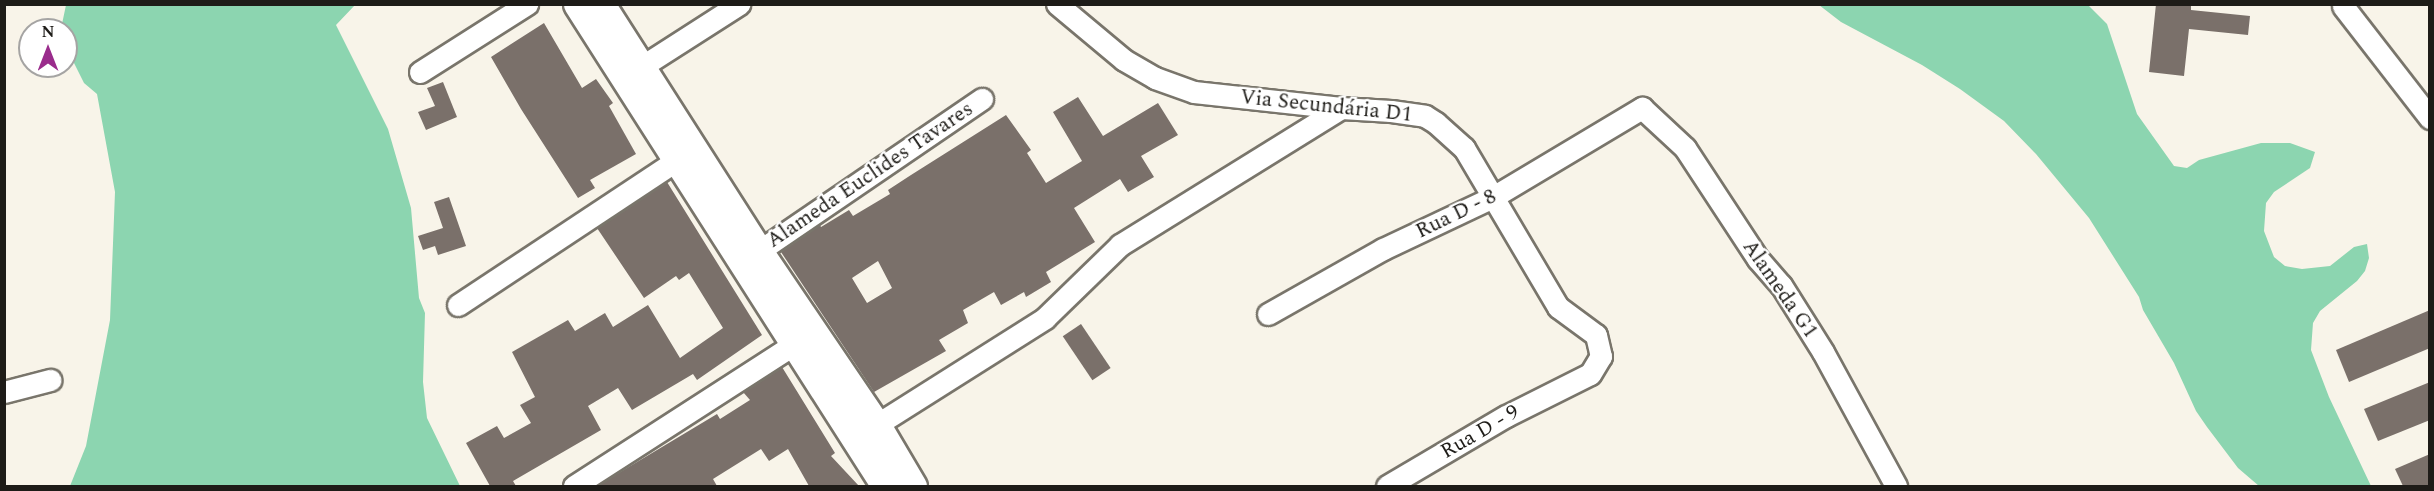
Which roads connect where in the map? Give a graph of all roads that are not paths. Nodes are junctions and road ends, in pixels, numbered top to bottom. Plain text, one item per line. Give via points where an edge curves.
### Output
1 (527, 4) edge
2 (577, 4) edge
3 (601, 4) edge
4 (740, 4) edge
5 (1058, 4) edge
6 (2343, 5) edge
7 (641, 67) junction
8 (420, 72) dead end
9 (982, 99) dead end
10 (1341, 108) junction
11 (1642, 108) joint
12 (2430, 118) edge
13 (677, 160) junction
14 (1493, 197) junction
15 (759, 251) junction
16 (458, 305) dead end
17 (1268, 314) dead end
18 (787, 348) junction
19 (50, 380) dead end
20 (1575, 382) joint
21 (4, 392) edge
22 (866, 432) junction
23 (899, 483) edge
24 (574, 486) edge
25 (1386, 486) edge
26 (1896, 486) edge

1 - 8 street
2 - 13 street
3 - 7 street
4 - 7 street
5 - 10 street, Via Secundária D1 via 1124,60 1194,92
6 - 12 street
7 - 15 street
9 - 15 street, Alameda Euclides Tavares
10 - 14 street, Via Secundária D1 via 1425,116 1464,147
10 - 22 street via 1120,245 1045,318
11 - 14 street, Rua D - 8
11 - 26 street, Alameda G1 via 1685,148 1758,259 1782,285
13 - 16 street
13 - 18 street
14 - 17 street, Rua D - 8 via 1383,249
14 - 20 street, Via Secundária D1 via 1558,307 1596,335 1601,356 1590,374
15 - 22 street
18 - 22 street
18 - 24 street
19 - 21 street
20 - 25 street, Rua D - 9 via 1506,416
22 - 23 street

